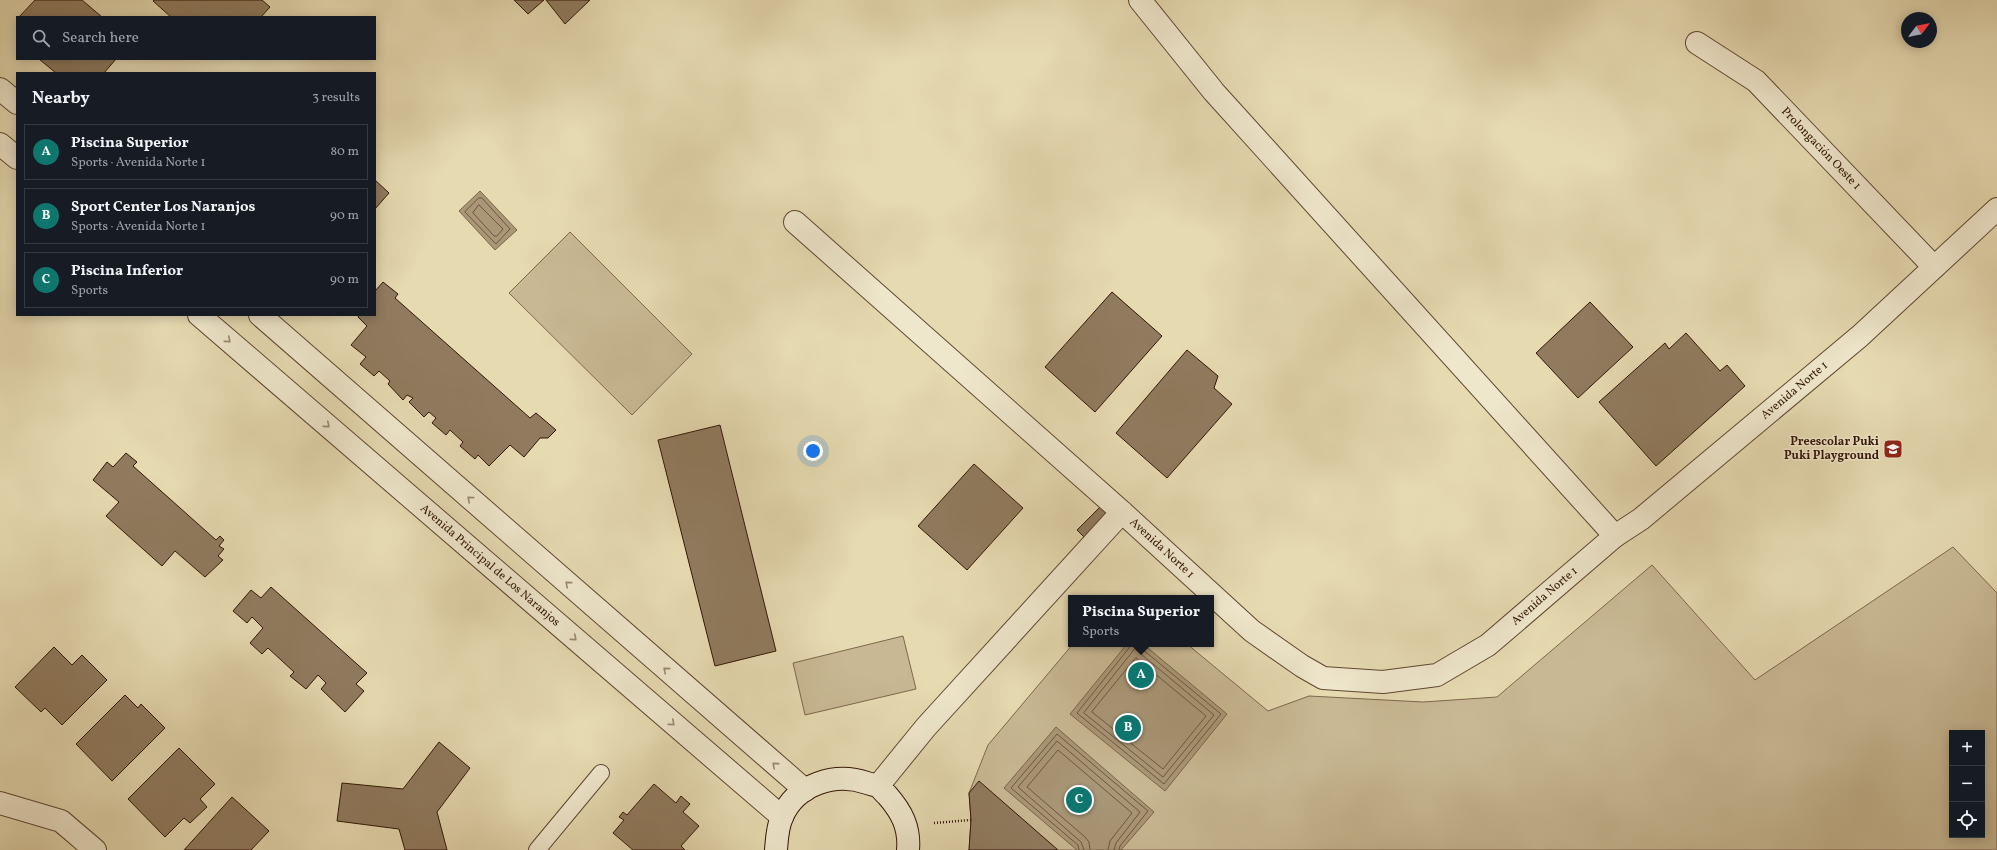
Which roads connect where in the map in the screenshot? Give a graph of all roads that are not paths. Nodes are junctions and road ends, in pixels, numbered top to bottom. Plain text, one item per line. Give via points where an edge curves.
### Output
1 (1140, 0) edge
2 (1697, 43) dead end
3 (0, 89) edge
4 (16, 102) edge
5 (0, 144) edge
6 (16, 157) edge
7 (1997, 209) edge
8 (795, 222) dead end
9 (1934, 267) junction
10 (200, 316) edge
11 (261, 316) edge
12 (1122, 512) junction
13 (1615, 536) junction
14 (1213, 595) edge
15 (1214, 596) edge
16 (601, 773) dead end
17 (878, 786) junction
18 (805, 790) junction
19 (0, 803) edge
20 (782, 817) junction
21 (95, 850) edge
22 (537, 850) edge
23 (776, 850) edge
24 (908, 850) edge

1 - 13 street via 1214,92
2 - 9 street, Prolongación Oeste 1 via 1756,81
3 - 4 street
5 - 6 street
7 - 9 street, Avenida Norte 1
8 - 12 street, Avenida Norte 1
9 - 13 street, Avenida Norte 1 via 1860,336 1641,519
10 -> 20 street, Avenida Principal de Los Naranjos
18 -> 11 street
12 - 14 street, Avenida Norte 1
12 - 17 street via 926,727
13 - 15 street, Avenida Norte 1 via 1488,645 1437,675 1383,682 1323,678 1252,631
16 - 22 lane
17 - 18 street via 857,779 843,778 817,783
17 - 24 street via 904,817 909,838
18 - 20 street via 792,801
19 - 21 street via 61,821
20 - 23 street

